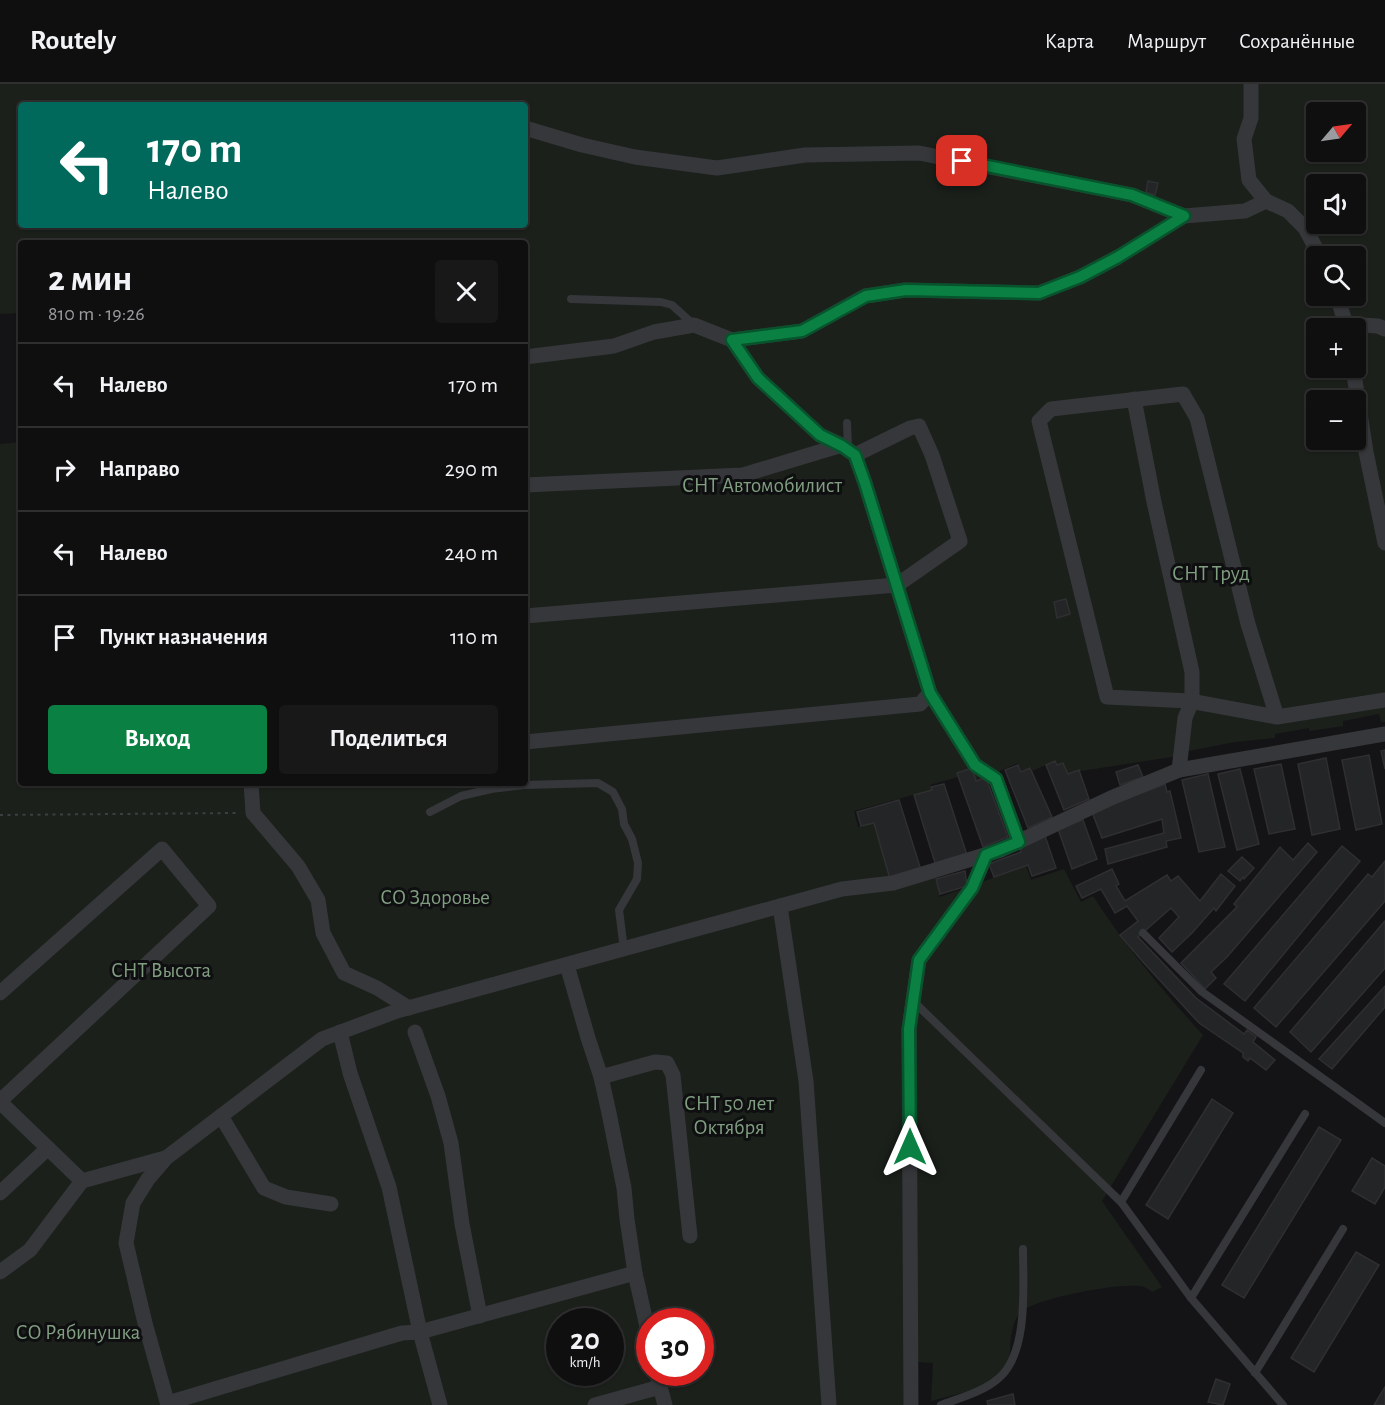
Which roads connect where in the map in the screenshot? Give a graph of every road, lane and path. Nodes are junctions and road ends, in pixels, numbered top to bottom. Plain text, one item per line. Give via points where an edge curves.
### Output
1 (1251, 84) edge
2 (528, 129) edge
3 (1266, 201) junction
4 (1184, 216) junction
5 (1315, 246) edge
6 (571, 299) dead end
7 (694, 325) junction
8 (1366, 326) edge
9 (1385, 329) edge
10 (732, 340) junction
11 (528, 357) edge
12 (1355, 378) edge
13 (1134, 399) junction
14 (847, 423) dead end
15 (848, 450) junction
16 (528, 485) edge
17 (1385, 543) edge
18 (897, 585) junction
19 (528, 616) edge
20 (930, 693) junction
21 (1385, 700) edge
22 (1192, 701) junction
23 (1277, 717) junction
24 (1385, 734) edge
25 (528, 742) edge
26 (1179, 770) junction
27 (528, 785) edge
28 (251, 786) edge
29 (516, 786) edge
30 (429, 812) dead end
31 (253, 813) junction
32 (0, 815) edge
33 (1019, 842) junction
34 (986, 855) junction
35 (780, 906) junction
36 (1143, 933) dead end
37 (624, 949) junction
38 (567, 964) junction
39 (0, 993) edge
40 (913, 1001) junction
41 (409, 1008) junction
42 (340, 1032) junction
43 (415, 1032) dead end
44 (1201, 1070) dead end
45 (601, 1077) junction
46 (0, 1101) edge
47 (1305, 1114) dead end
48 (221, 1116) junction
49 (1385, 1123) edge
50 (48, 1148) junction
51 (166, 1158) junction
52 (82, 1181) junction
53 (0, 1193) edge
54 (1121, 1202) junction
55 (331, 1204) dead end
56 (1343, 1228) dead end
57 (690, 1236) dead end
58 (1023, 1249) dead end
59 (0, 1272) edge
60 (635, 1273) junction
61 (1191, 1298) junction
62 (643, 1308) edge
63 (480, 1317) junction
64 (420, 1332) junction
65 (1255, 1372) junction
66 (643, 1386) edge
67 (660, 1386) edge
68 (168, 1404) edge
69 (440, 1405) edge
70 (595, 1405) edge
71 (665, 1405) edge
72 (829, 1405) edge
73 (911, 1405) edge
74 (941, 1405) edge
75 (1282, 1405) edge

1 - 3 street via 1251,118 1244,139 1249,180
2 - 4 street via 635,157 717,168 805,155 919,153 1132,195
3 - 4 street via 1245,211
3 - 5 street via 1288,211 1305,228
4 - 10 street via 1118,257 1039,293 906,290 866,296 802,331
6 - 7 lane via 661,302 672,305
7 - 10 street
7 - 11 street via 654,332 614,346
8 - 9 street
10 - 15 street via 758,378 820,435
12 - 17 street
13 - 22 street via 1192,672
13 - 22 street via 1052,409 1039,421 1107,697
13 - 23 street via 1183,394 1197,418 1248,624
14 - 15 lane
15 - 16 street via 743,475
15 - 18 street via 865,483
15 - 18 street via 919,426 932,455 960,541
18 - 19 street
18 - 20 street
20 - 25 street via 920,704
20 - 33 street via 975,765 996,779
21 - 23 street
22 - 23 street
22 - 26 street via 1185,718
24 - 26 street
26 - 33 street
27 - 37 lane via 598,783 613,792 638,863 637,879 619,910
28 - 31 street
29 - 30 lane via 461,796
31 - 32 path
31 - 41 street via 298,866 318,900 323,933 344,974
33 - 34 street
34 - 35 street via 893,883 842,889
34 - 40 street via 972,888 919,960
35 - 37 street
35 - 72 street via 806,1081
36 - 49 lane via 1201,991
37 - 38 street
38 - 41 street
38 - 45 street
39 - 46 street via 162,849 209,906
40 - 54 lane
40 - 73 street via 909,1029
41 - 42 street
42 - 48 street via 322,1039
42 - 64 street via 389,1187
43 - 63 street via 451,1143
44 - 54 lane
45 - 57 street via 655,1062 667,1063 674,1075
45 - 60 street via 624,1188
46 - 50 street
47 - 61 lane
48 - 51 street
48 - 55 street via 264,1188 286,1197
50 - 52 street
50 - 53 street
51 - 52 street
51 - 68 street via 134,1203 126,1243
52 - 59 street via 30,1250
54 - 61 lane
56 - 65 lane
58 - 74 lane via 1021,1328 1011,1362 990,1383
60 - 62 street
60 - 63 street
61 - 65 lane
63 - 64 street
64 - 68 street via 402,1333
64 - 69 street
65 - 75 lane
66 - 70 street
67 - 71 street

